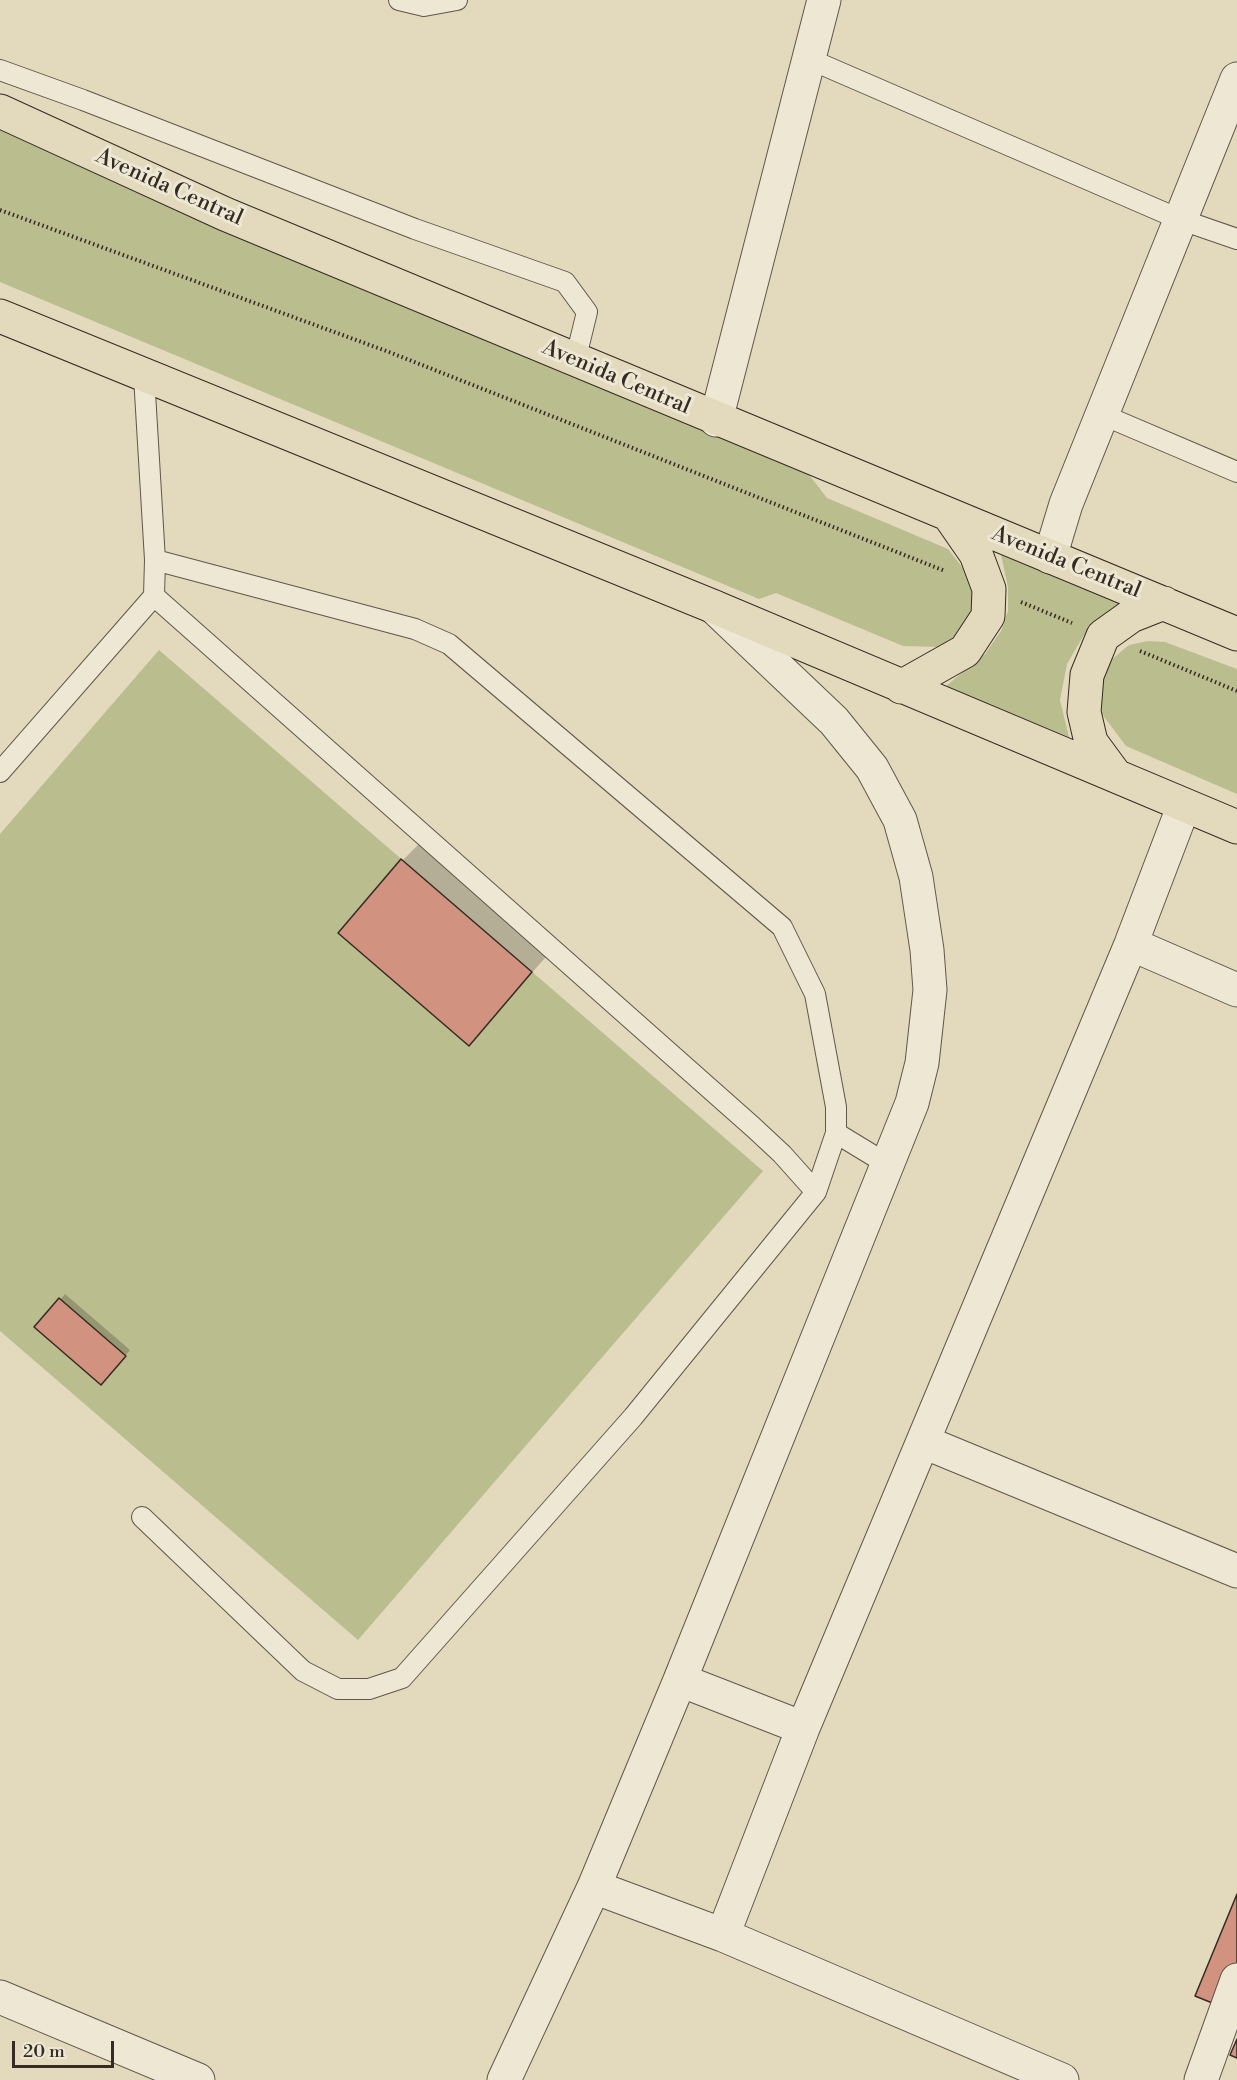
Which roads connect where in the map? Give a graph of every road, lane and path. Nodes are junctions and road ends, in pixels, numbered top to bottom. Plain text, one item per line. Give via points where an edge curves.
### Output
1 (399, 0) edge
2 (457, 0) edge
3 (824, 0) edge
4 (809, 59) junction
5 (0, 70) edge
6 (1237, 79) edge
7 (0, 111) edge
8 (0, 210) edge
9 (1179, 219) junction
10 (1237, 239) edge
11 (0, 316) edge
12 (575, 361) junction
13 (144, 376) junction
14 (1103, 415) junction
15 (716, 420) junction
16 (1237, 472) edge
17 (949, 515) junction
18 (1050, 557) junction
19 (155, 560) junction
20 (989, 589) junction
21 (154, 596) junction
22 (1164, 603) junction
23 (712, 606) junction
24 (1237, 634) edge
25 (1103, 636) junction
26 (901, 687) junction
27 (1237, 691) edge
28 (0, 772) edge
29 (1116, 776) junction
30 (1184, 805) junction
31 (1237, 827) edge
32 (1131, 944) junction
33 (1237, 990) edge
34 (836, 1132) junction
35 (886, 1164) junction
36 (816, 1192) junction
37 (924, 1442) junction
38 (142, 1517) dead end
39 (1237, 1571) edge
40 (680, 1680) junction
41 (803, 1728) junction
42 (594, 1887) junction
43 (723, 1935) junction
44 (1237, 1980) edge
45 (0, 1997) edge
46 (198, 2080) edge
47 (504, 2080) edge
48 (1062, 2080) edge
49 (1201, 2080) edge

1 - 2 lane via 424,6
3 - 4 street
4 - 9 lane
4 - 15 street
5 - 12 lane via 565,282 587,312
6 - 9 street
7 - 12 main road, Avenida Central via 225,214
8 - 20 path via 389,352
9 - 10 lane
9 - 14 street
11 - 13 main road
12 - 15 main road, Avenida Central
13 - 19 lane
13 - 23 main road
14 - 16 lane
14 - 18 street via 1066,504
15 - 17 main road, Avenida Central
17 - 18 main road, Avenida Central
17 - 20 main road via 976,555
18 - 22 main road, Avenida Central
19 - 21 lane
19 - 34 lane via 415,629 449,644 782,927 815,994 834,1097
20 - 25 path
20 - 26 main road via 988,616 964,651
21 - 28 lane
21 - 36 lane via 760,1134
22 - 24 main road, Avenida Central
22 - 25 main road via 1131,616
23 - 26 main road
23 - 35 street via 834,721 872,768 900,820 916,877 930,990 922,1063 912,1103
25 - 27 path
25 - 29 main road via 1087,675 1084,712 1091,742
26 - 29 main road
29 - 30 main road
30 - 31 main road
30 - 32 street
32 - 33 street
32 - 37 street
34 - 35 lane
34 - 36 lane
35 - 40 street
36 - 38 lane via 633,1417 402,1678 369,1689 338,1689 303,1671
37 - 39 street
37 - 41 street
40 - 41 street
40 - 42 street
41 - 43 street
42 - 43 street
42 - 47 street
43 - 48 street
44 - 49 street
45 - 46 street

